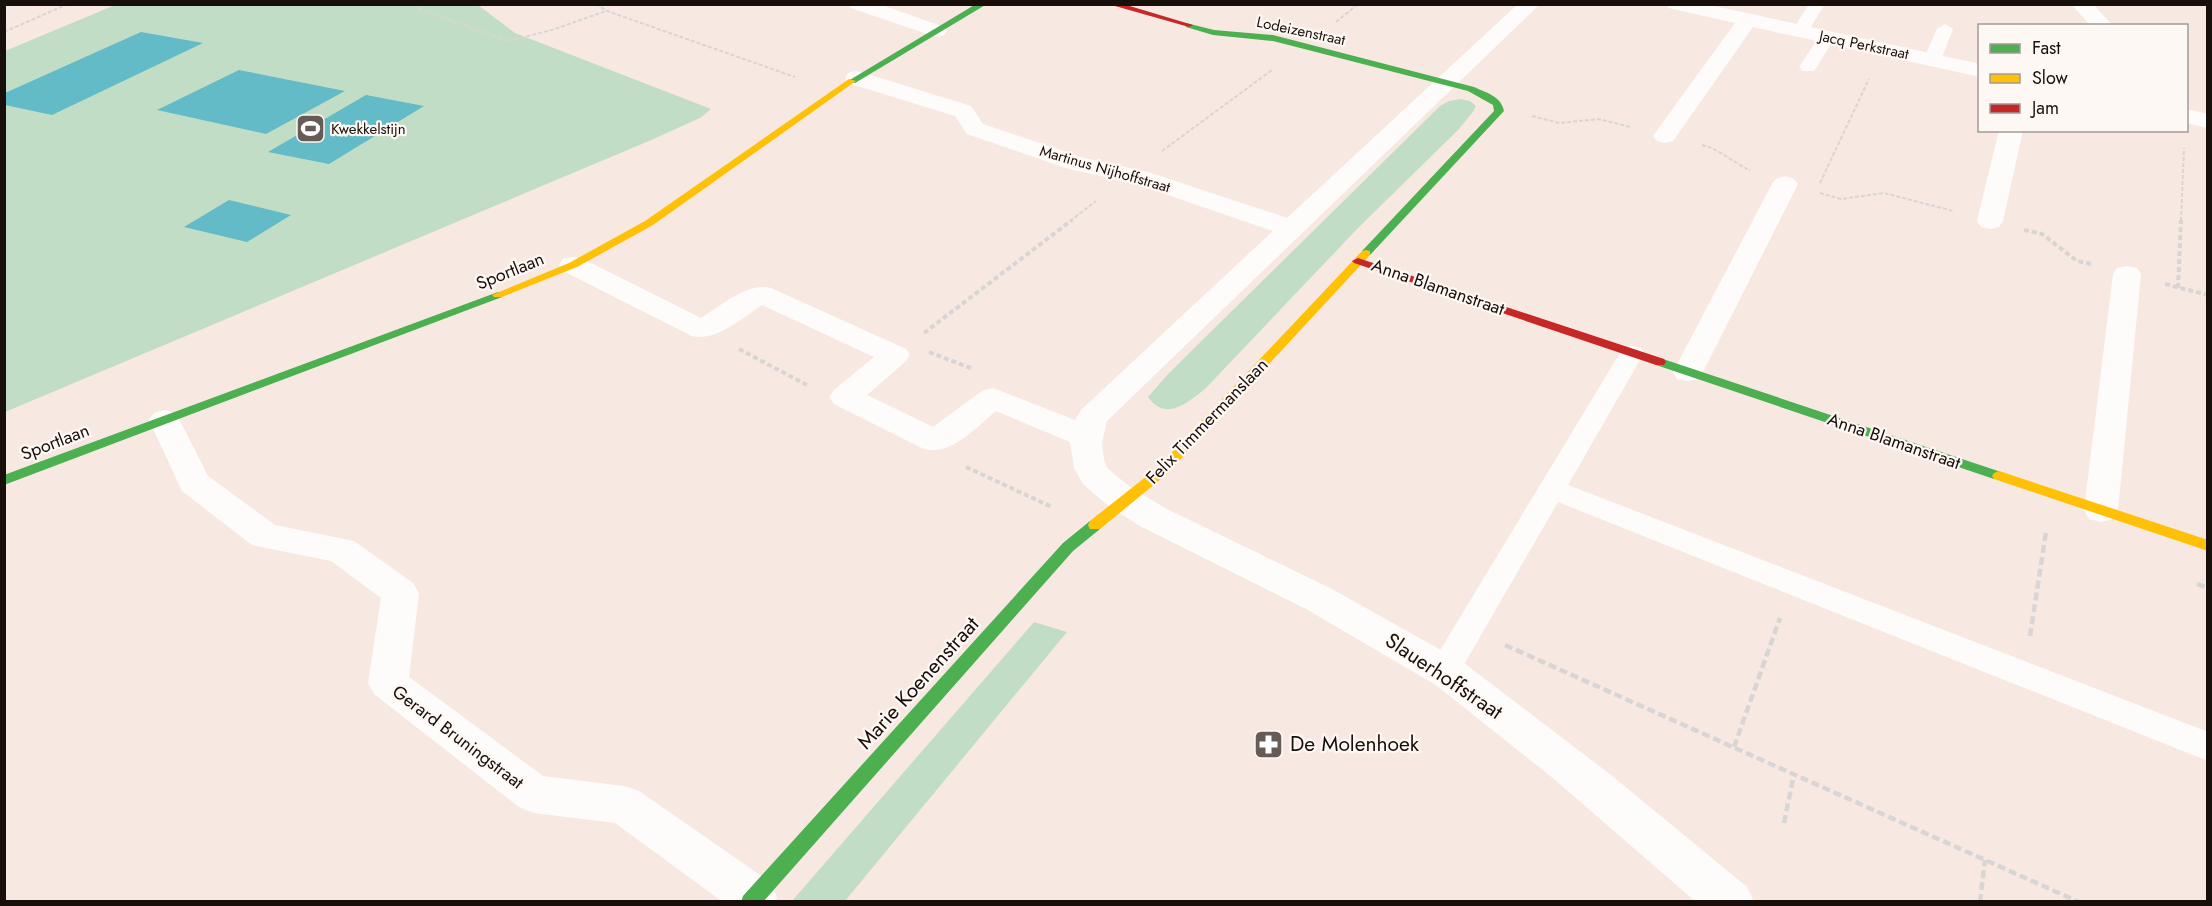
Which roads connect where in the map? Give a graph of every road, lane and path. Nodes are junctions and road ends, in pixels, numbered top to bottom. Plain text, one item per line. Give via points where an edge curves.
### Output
1 (68, 4) edge
2 (420, 4) edge
3 (596, 4) edge
4 (983, 4) edge
5 (1112, 4) edge
6 (1530, 4) edge
7 (1676, 4) edge
8 (1817, 4) edge
9 (2081, 4) edge
10 (870, 6) edge
11 (607, 11) junction
12 (1748, 20) junction
13 (2101, 24) edge
14 (1945, 29) dead end
15 (4, 32) edge
16 (937, 32) junction
17 (1800, 32) junction
18 (1827, 37) junction
19 (1883, 50) junction
20 (1932, 60) junction
21 (1808, 67) dead end
22 (1978, 71) edge
23 (856, 78) junction
24 (1448, 83) junction
25 (836, 92) junction
26 (1499, 111) junction
27 (2011, 132) edge
28 (1665, 136) junction
29 (2185, 142) dead end
30 (1785, 184) joint
31 (1990, 220) junction
32 (1293, 229) junction
33 (1358, 261) junction
34 (573, 265) junction
35 (2127, 274) junction
36 (2178, 288) junction
37 (2208, 296) edge
38 (702, 330) junction
39 (1632, 352) junction
40 (895, 355) junction
41 (1688, 372) junction
42 (845, 397) junction
43 (993, 398) junction
44 (165, 420) junction
45 (1085, 436) junction
46 (936, 441) junction
47 (4, 480) edge
48 (1551, 489) junction
49 (1125, 501) junction
50 (2101, 510) junction
51 (1093, 527) junction
52 (2046, 532) dead end
53 (2208, 546) edge
54 (1793, 584) junction
55 (1468, 629) junction
56 (1444, 670) junction
57 (2024, 675) junction
58 (1734, 747) junction
59 (2208, 747) edge
60 (1794, 774) junction
61 (1784, 823) dead end
62 (1985, 860) junction
63 (752, 899) edge
64 (1731, 902) edge
65 (1980, 902) edge
66 (2079, 902) edge

1 - 15 path
2 - 11 path via 418,9 509,42
3 - 11 path
4 - 16 street, Sportlaan
5 - 24 street, Lodeizenstraat via 1213,32 1273,38
6 - 24 street
7 - 12 street, Jacq Perkstraat
8 - 17 lane
9 - 13 street
10 - 16 street
11 - 25 path
12 - 17 street, Jacq Perkstraat
12 - 28 street
14 - 20 lane
16 - 23 street, Sportlaan
17 - 18 street, Jacq Perkstraat
18 - 19 street, Jacq Perkstraat
18 - 21 lane
19 - 20 street, Jacq Perkstraat
19 - 31 path via 1816,192 1841,199 1884,193
20 - 22 street, Jacq Perkstraat
23 - 25 street, Sportlaan
23 - 32 street, Martinus Nijhoffstraat via 963,111 975,129 1078,165 1139,177
24 - 26 street via 1491,98
24 - 32 street
25 - 34 street, Sportlaan via 649,223
26 - 28 path via 1559,123 1599,119
26 - 33 street, Felix Timmermanslaan
27 - 31 street
28 - 30 path via 1714,149 1761,177
29 - 36 path
30 - 41 street
31 - 35 path via 2042,234 2077,261
32 - 45 street via 1092,417
33 - 39 street, Anna Blamanstraat
33 - 49 street, Felix Timmermanslaan via 1162,471
34 - 38 street
34 - 44 street, Sportlaan
35 - 36 path
35 - 50 street
36 - 37 path
38 - 40 street via 761,294
38 - 42 path via 818,391
39 - 41 street, Anna Blamanstraat
39 - 48 lane
40 - 42 street
40 - 43 path via 930,351 993,377
41 - 50 street, Anna Blamanstraat
42 - 46 street
43 - 45 street
43 - 46 street
44 - 47 street, Sportlaan
44 - 63 street, Gerard Bruningstraat via 194,483 265,536 341,550 400,593 388,683 534,794 624,805
45 - 49 street via 1086,459 1100,482
46 - 51 path via 963,465
48 - 54 lane
48 - 55 lane
49 - 51 street, Marie Koenenstraat
49 - 56 street, Slauerhoffstraat via 1344,612
50 - 53 street, Anna Blamanstraat
51 - 63 street, Marie Koenenstraat via 1068,546
52 - 57 path
54 - 57 lane
54 - 58 path
55 - 56 lane
55 - 58 path
56 - 64 street, Slauerhoffstraat via 1555,754
57 - 59 lane
58 - 60 path
60 - 61 path
60 - 62 path
62 - 65 path
62 - 66 path

